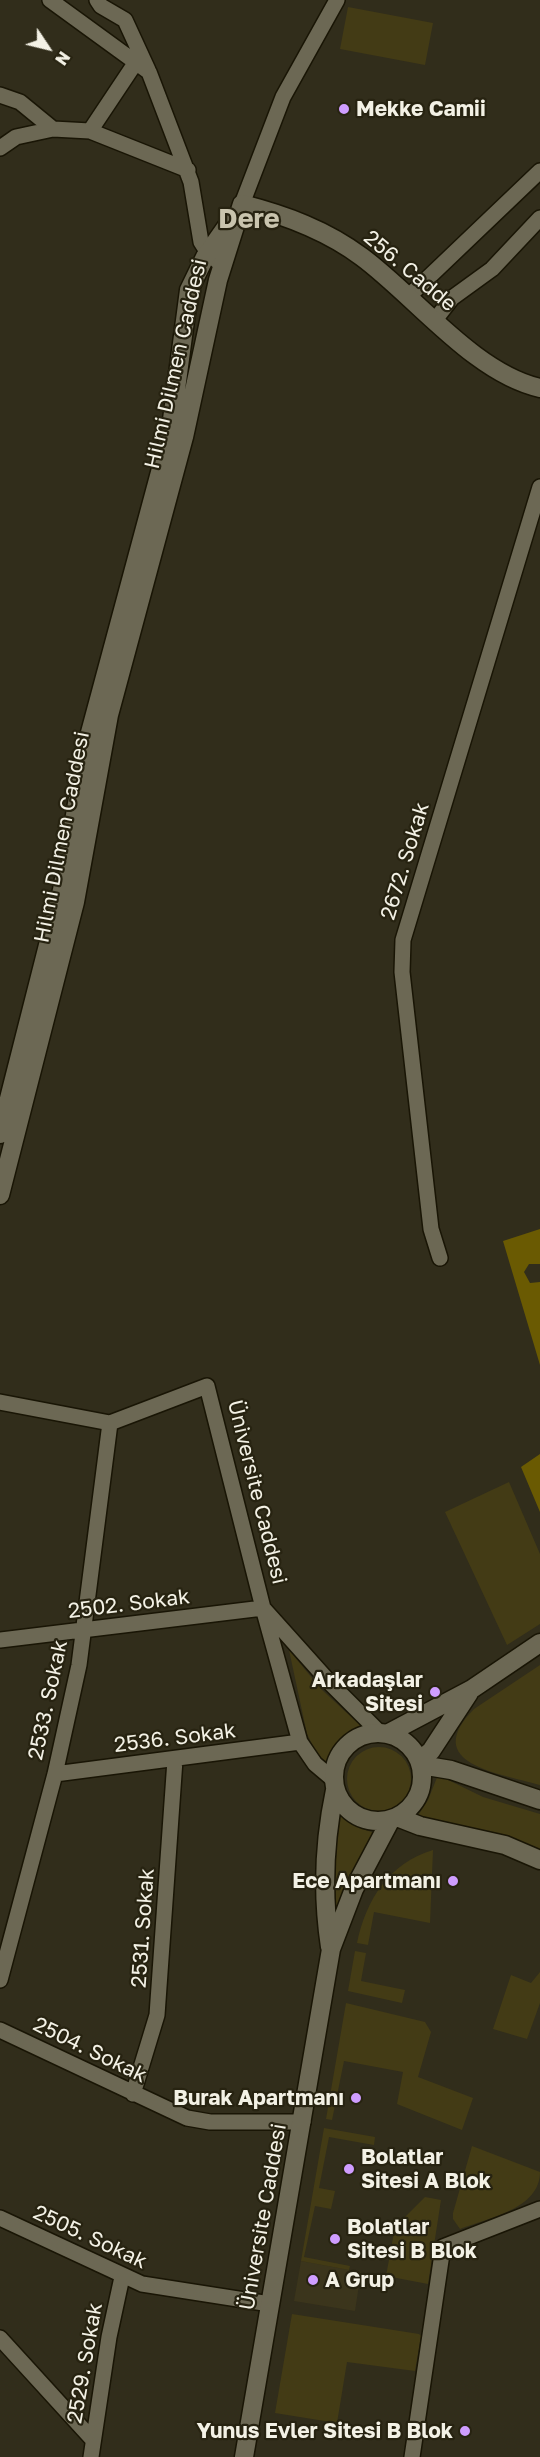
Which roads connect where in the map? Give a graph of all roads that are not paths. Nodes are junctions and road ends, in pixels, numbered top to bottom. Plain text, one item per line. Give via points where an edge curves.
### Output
1 (50, 0) edge
2 (97, 0) edge
3 (337, 0) edge
4 (136, 62) junction
5 (149, 72) junction
6 (0, 95) edge
7 (53, 129) junction
8 (90, 131) junction
9 (0, 148) edge
10 (188, 170) junction
11 (540, 171) edge
12 (242, 204) junction
13 (540, 218) edge
14 (208, 253) junction
15 (222, 265) junction
16 (409, 296) junction
17 (435, 320) junction
18 (540, 388) edge
19 (184, 405) junction
20 (540, 487) edge
21 (0, 1134) edge
22 (0, 1195) edge
23 (440, 1258) dead end
24 (0, 1402) edge
25 (110, 1423) junction
26 (263, 1608) junction
27 (84, 1632) junction
28 (0, 1640) edge
29 (540, 1643) edge
30 (472, 1689) junction
31 (383, 1733) junction
32 (300, 1742) junction
33 (176, 1760) junction
34 (420, 1763) junction
35 (55, 1774) junction
36 (335, 1785) junction
37 (540, 1800) edge
38 (394, 1819) junction
39 (540, 1860) edge
40 (330, 1949) junction
41 (0, 1980) edge
42 (0, 2030) edge
43 (133, 2094) junction
44 (303, 2122) junction
45 (540, 2209) edge
46 (0, 2218) edge
47 (122, 2277) junction
48 (270, 2304) junction
49 (0, 2338) edge
50 (93, 2440) junction
51 (91, 2457) edge
52 (244, 2457) edge
53 (412, 2457) edge

1 - 4 street
2 - 5 street via 125,20
3 - 12 street via 283,97
4 - 5 street
4 - 8 street
5 - 10 street
6 - 7 street via 20,102
7 - 8 street
7 - 9 street via 16,137
8 - 10 street
10 - 14 street via 196,228
11 - 16 street
12 - 14 street, Hilmi Dilmen Caddesi
12 - 15 street, Hilmi Dilmen Caddesi
12 - 16 street, 256. Cadde via 329,236
13 - 17 street via 492,269 452,298
14 - 15 street
14 - 19 street, Hilmi Dilmen Caddesi via 189,290
15 - 19 street, Hilmi Dilmen Caddesi
16 - 17 street, 256. Cadde
17 - 18 street, 256. Cadde via 491,367
19 - 21 street, Hilmi Dilmen Caddesi via 160,473 90,731 62,890
19 - 22 street, Hilmi Dilmen Caddesi via 109,715 75,902
20 - 23 street, 2672. Sokak via 403,940 402,972 430,1218
24 - 25 street
25 - 26 street, Üniversite Caddesi via 207,1386
25 - 27 street, 2533. Sokak
26 - 27 street, 2502. Sokak
26 - 31 street, Üniversite Caddesi via 332,1685
26 - 32 street, Üniversite Caddesi
27 - 28 street, 2502. Sokak
27 - 35 street, 2533. Sokak
29 - 30 street
30 - 31 street
30 - 34 street
31 - 34 street via 405,1741
31 - 36 street via 361,1737 344,1748 337,1759
32 - 33 street, 2536. Sokak
32 - 36 street, Üniversite Caddesi
33 - 35 street, 2536. Sokak
33 - 43 street, 2531. Sokak via 158,2015
34 - 37 street
34 - 38 street via 422,1781 418,1798
35 - 41 street, 2533. Sokak
36 - 38 street via 345,1808 355,1816 366,1821
36 - 40 street, Üniversite Caddesi via 325,1858
38 - 39 street via 505,1845
38 - 40 street, Üniversite Caddesi via 354,1889
40 - 44 street, Üniversite Caddesi
42 - 43 street, 2504. Sokak
43 - 44 street, 2504. Sokak via 198,2120
44 - 48 street, Üniversite Caddesi
45 - 53 street via 443,2247
46 - 47 street, 2505. Sokak
47 - 48 street, 2505. Sokak via 153,2287
47 - 50 street, 2529. Sokak
48 - 52 street, Üniversite Caddesi
49 - 50 street
50 - 51 street, 2529. Sokak

